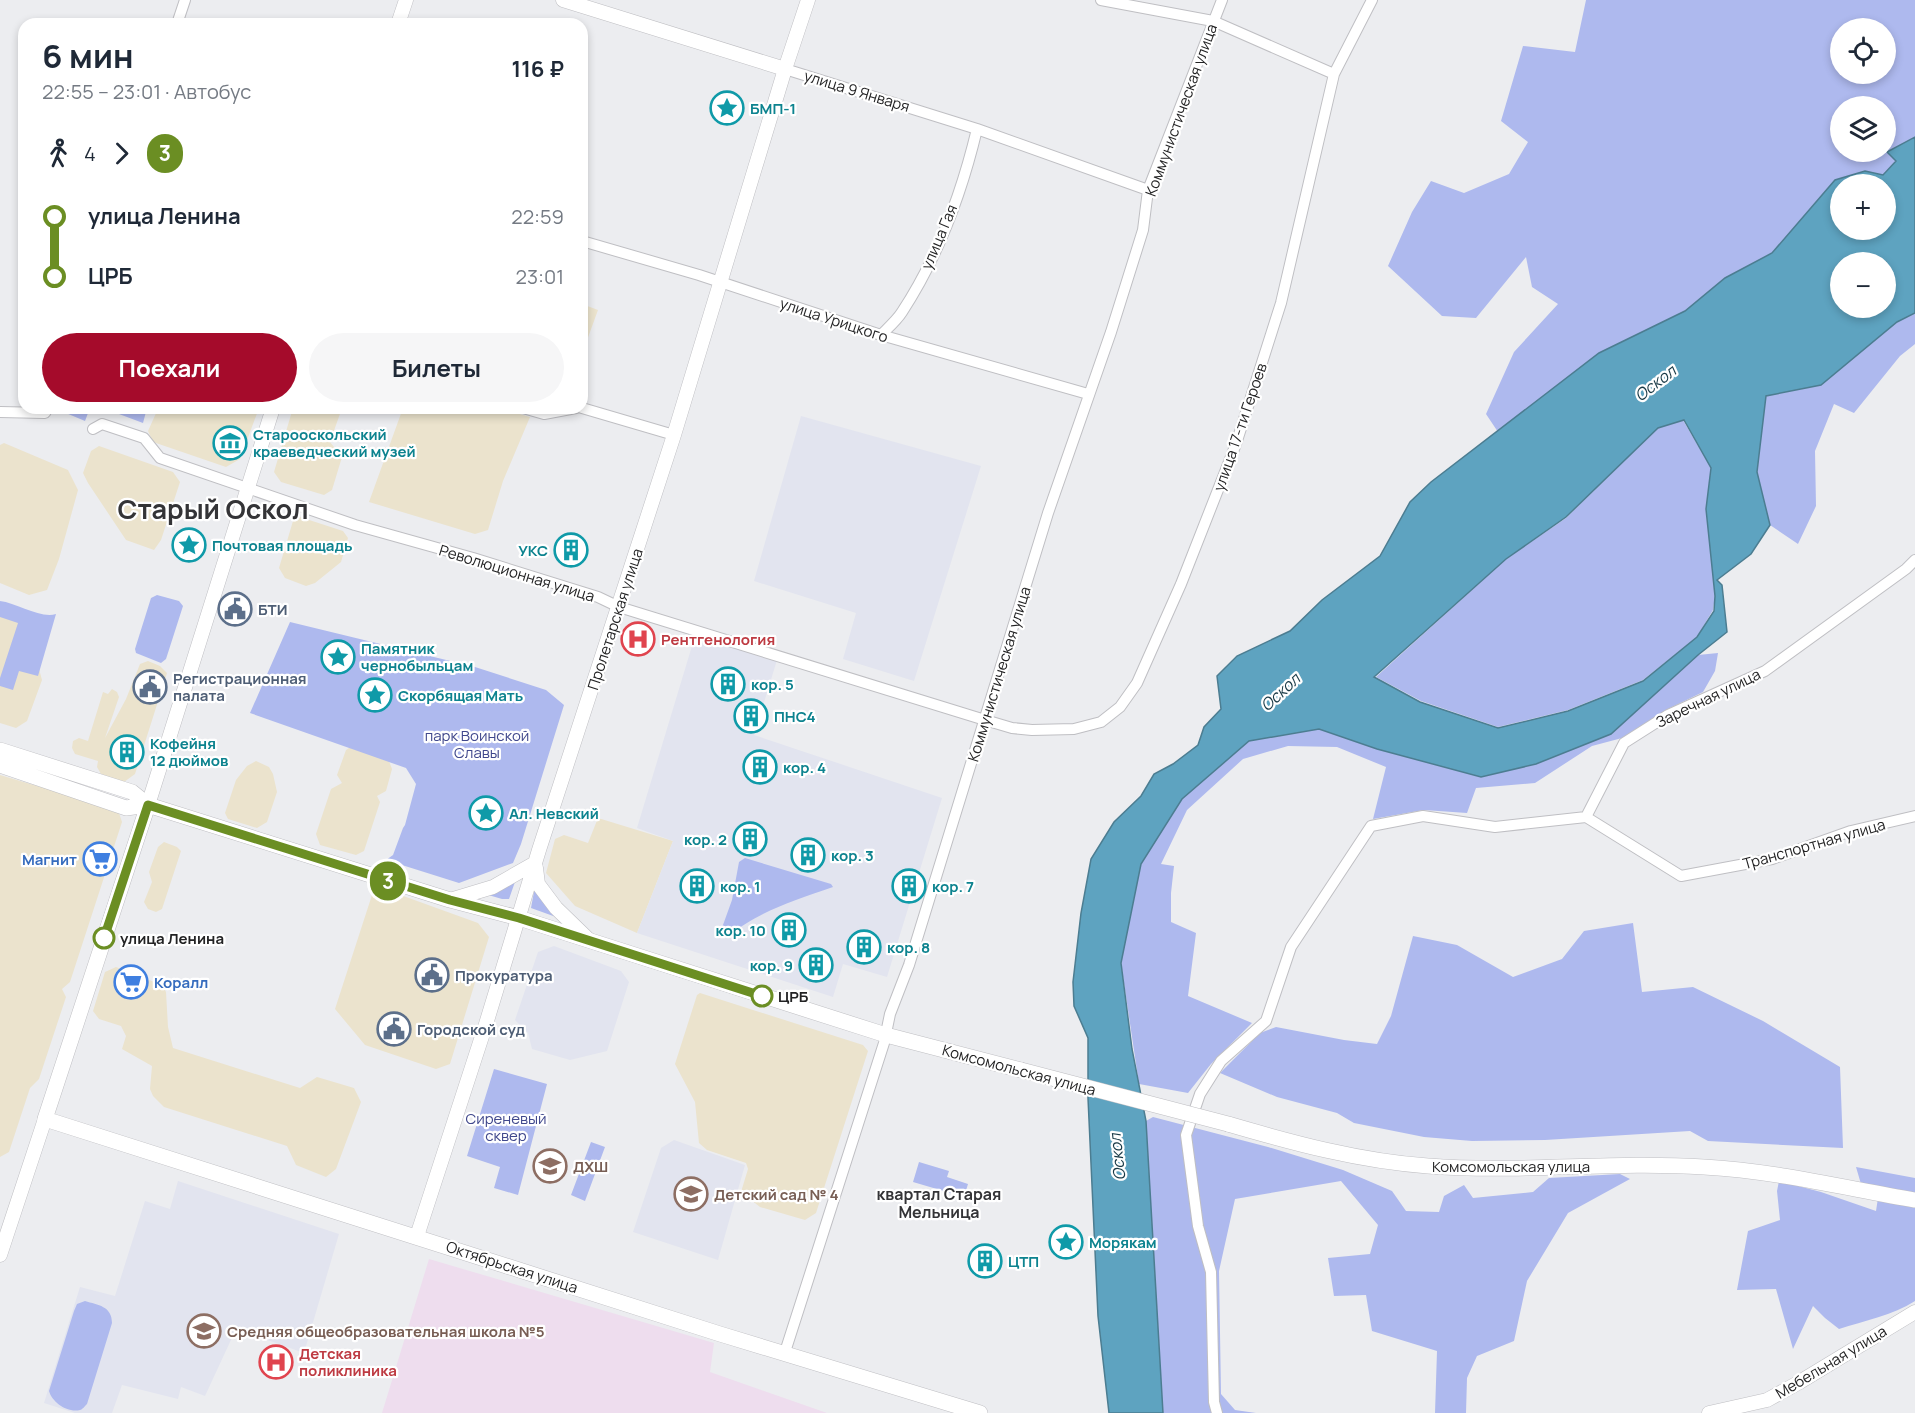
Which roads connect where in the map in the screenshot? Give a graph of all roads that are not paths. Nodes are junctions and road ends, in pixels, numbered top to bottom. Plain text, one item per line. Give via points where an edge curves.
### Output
1 (186, 0) edge
2 (406, 0) edge
3 (563, 0) edge
4 (808, 0) edge
5 (1101, 0) edge
6 (1222, 0) edge
7 (1372, 0) edge
8 (179, 18) edge
9 (400, 18) edge
10 (1214, 21) junction
11 (785, 69) junction
12 (1334, 75) junction
13 (977, 129) junction
14 (1148, 190) junction
15 (588, 243) edge
16 (721, 283) junction
17 (880, 335) junction
18 (1088, 394) junction
19 (588, 410) edge
20 (18, 411) edge
21 (0, 412) edge
22 (271, 414) edge
23 (93, 429) dead end
24 (674, 435) junction
25 (247, 489) junction
26 (1915, 560) edge
27 (619, 608) junction
28 (985, 720) junction
29 (0, 750) edge
30 (0, 765) edge
31 (148, 805) junction
32 (1915, 816) edge
33 (1586, 817) junction
34 (535, 863) junction
35 (450, 900) junction
36 (519, 918) junction
37 (589, 940) junction
38 (886, 1035) junction
39 (45, 1119) junction
40 (1915, 1200) edge
41 (417, 1236) junction
42 (0, 1255) edge
43 (1915, 1312) edge
44 (785, 1352) junction
45 (980, 1413) edge
46 (1217, 1413) edge
47 (1709, 1413) edge

1 - 8 street
2 - 9 main road
3 - 11 main road, улица 9 Января
4 - 11 main road, Пролетарская улица
5 - 10 street
6 - 10 street, Коммунистическая улица
7 - 12 street, улица 17-ти Героев
10 - 12 street
10 - 14 street, Коммунистическая улица
11 - 13 street, улица 9 Января
11 - 16 main road, Пролетарская улица
12 - 28 street, улица 17-ти Героев via 1278,314 1236,444 1137,683 1120,707 1101,722 1074,729 1022,729
13 - 14 street, улица 9 Января
13 - 17 street, улица Гая via 937,249 902,313
14 - 18 street, Коммунистическая улица via 1143,231
15 - 16 street, улица Урицкого
16 - 17 street, улица Урицкого
16 - 24 main road, Пролетарская улица
17 - 18 street, улица Урицкого
18 - 28 street, Коммунистическая улица
19 - 24 street
20 - 21 street
22 - 25 main road
23 - 25 street, Революционная улица via 102,424 144,438 160,458
24 - 27 main road, Пролетарская улица
25 - 27 street, Революционная улица via 598,597
25 - 31 main road
26 - 33 street, Заречная улица via 1765,671 1668,714 1624,743
27 - 28 street, Революционная улица
27 - 34 main road, Пролетарская улица
28 - 38 street, Коммунистическая улица
29 - 31 main road via 132,792
30 - 31 main road via 126,808
31 - 35 main road, Комсомольская улица
31 - 39 main road
32 - 33 street, Транспортная улица via 1851,831 1772,859 1681,876
33 - 46 street via 1495,827 1423,816 1371,826 1291,947 1266,1021 1221,1061 1200,1094 1186,1135 1198,1226 1211,1272
34 - 35 main road via 493,887
34 - 36 main road, Пролетарская улица
34 - 37 main road via 538,884 561,914
35 - 36 main road, Комсомольская улица
36 - 37 main road, Комсомольская улица
36 - 41 main road, Пролетарская улица
37 - 38 main road, Комсомольская улица
38 - 40 main road, Комсомольская улица, bridge via 1304,1146 1371,1159 1483,1169 1706,1167 1803,1178
38 - 44 street, Коммунистическая улица
39 - 41 main road, Октябрьская улица
39 - 42 main road
41 - 44 main road, Октябрьская улица
43 - 47 main road, Мебельная улица via 1767,1400
44 - 45 main road, Октябрьская улица

